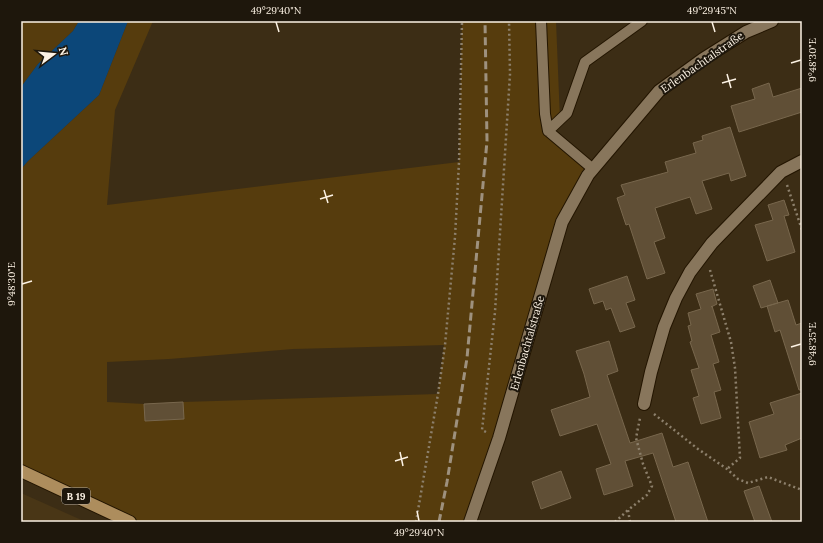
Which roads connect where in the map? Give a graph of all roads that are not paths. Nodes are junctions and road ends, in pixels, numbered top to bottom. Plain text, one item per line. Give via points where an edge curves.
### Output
1 (541, 21) edge
2 (642, 21) edge
3 (772, 21) edge
4 (548, 131) junction
5 (802, 161) edge
6 (593, 169) junction
7 (644, 404) road end
8 (21, 471) edge
9 (130, 522) edge
10 (470, 522) edge

1 - 4 lane
2 - 4 lane via 585,62 567,113
3 - 6 street, Erlenbachtalstraße via 746,32 659,91
4 - 6 lane
5 - 7 street via 781,172 712,243 690,272 664,327
6 - 10 street, Erlenbachtalstraße via 562,222 499,438
8 - 9 main road, B 19

